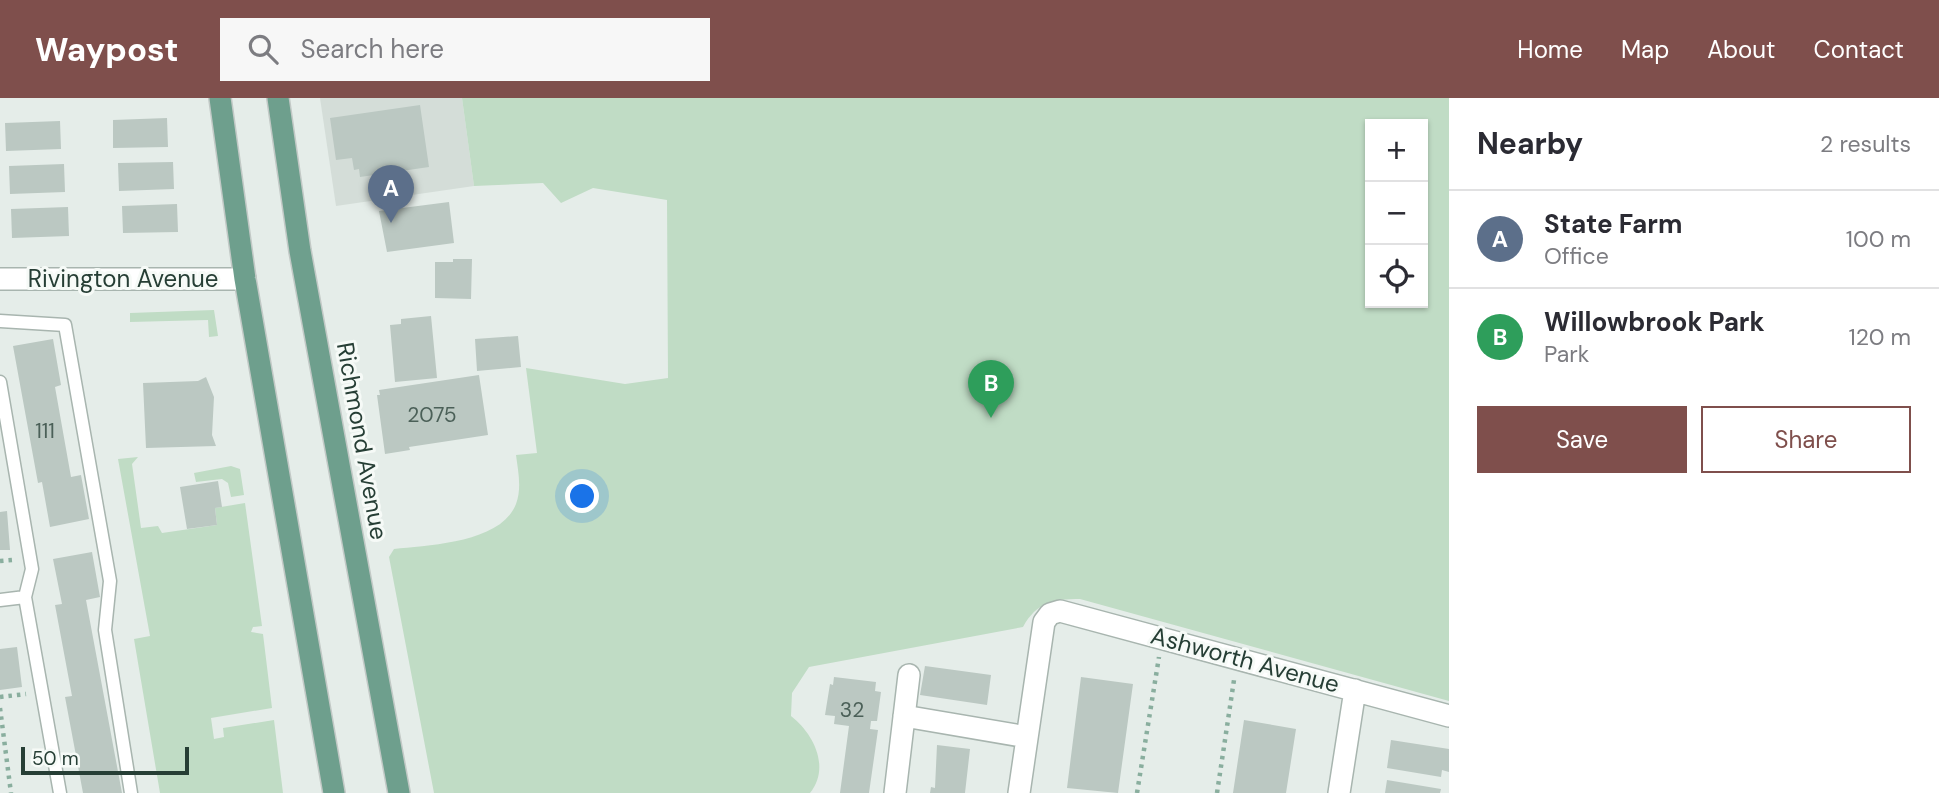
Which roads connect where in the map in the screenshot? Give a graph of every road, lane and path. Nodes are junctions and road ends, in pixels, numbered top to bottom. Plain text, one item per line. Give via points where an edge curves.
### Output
1 (220, 98) edge
2 (278, 98) edge
3 (0, 279) edge
4 (246, 279) junction
5 (0, 321) edge
6 (0, 382) edge
7 (12, 549) dead end
8 (0, 561) edge
9 (25, 597) junction
10 (0, 600) edge
11 (1159, 656) dead end
12 (909, 675) dead end
13 (1235, 676) dead end
14 (1355, 690) junction
15 (34, 693) dead end
16 (0, 697) edge
17 (0, 708) edge
18 (904, 716) junction
19 (1449, 716) edge
20 (1027, 737) junction
21 (7, 761) junction
22 (0, 762) edge
23 (11, 793) edge
24 (60, 793) edge
25 (131, 793) edge
26 (334, 793) edge
27 (399, 793) edge
28 (895, 793) edge
29 (1019, 793) edge
30 (1137, 793) edge
31 (1217, 793) edge
32 (1339, 793) edge

1 - 4 main road
2 - 27 main road, Richmond Avenue via 300,251
3 - 4 street, Rivington Avenue
4 - 26 main road
5 - 25 lane via 65,324 110,581 105,630
6 - 9 lane via 32,569
7 - 8 path via 12,560
9 - 10 lane
9 - 24 lane
11 - 30 path
12 - 18 street
13 - 31 path
14 - 19 street, Ashworth Avenue
14 - 20 street, Ashworth Avenue via 1060,611 1044,622
14 - 32 street
15 - 16 path
17 - 21 path
18 - 20 street
18 - 28 street
20 - 29 street
21 - 22 path
21 - 23 path

